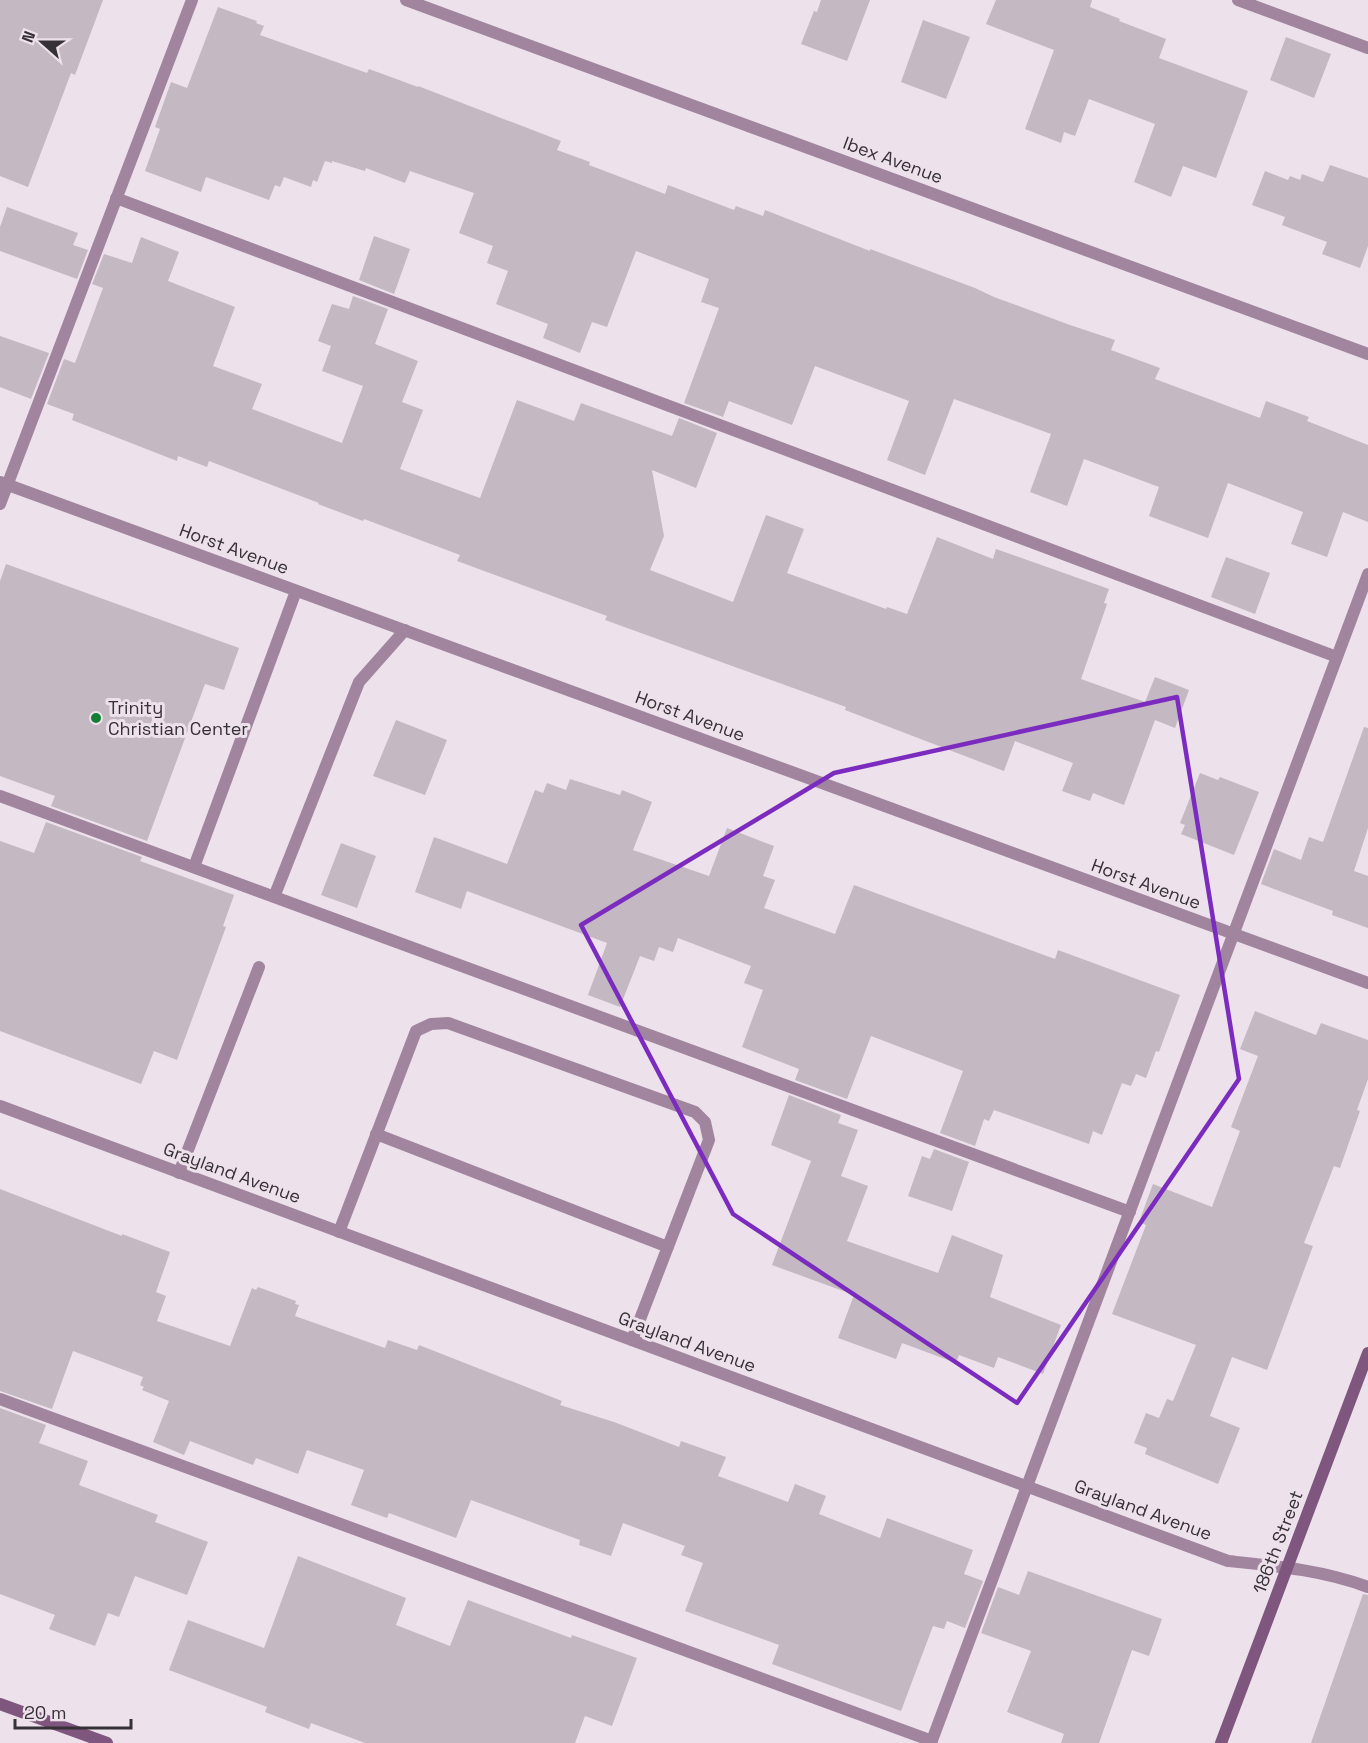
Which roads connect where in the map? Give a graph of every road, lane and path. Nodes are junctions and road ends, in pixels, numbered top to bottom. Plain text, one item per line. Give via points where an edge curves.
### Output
1 (192, 0) edge
2 (406, 0) edge
3 (1238, 0) edge
4 (1368, 48) edge
5 (117, 198) junction
6 (1368, 354) edge
7 (3, 483) edge
8 (0, 504) edge
9 (1368, 574) edge
10 (296, 591) junction
11 (405, 630) junction
12 (1337, 657) junction
13 (0, 796) edge
14 (194, 867) junction
15 (274, 897) junction
16 (1233, 935) junction
17 (259, 967) dead end
18 (1368, 983) edge
19 (0, 1106) edge
20 (376, 1134) junction
21 (179, 1173) junction
22 (1130, 1212) junction
23 (339, 1232) junction
24 (668, 1247) junction
25 (632, 1340) junction
26 (1368, 1353) edge
27 (0, 1399) edge
28 (1027, 1487) junction
29 (1288, 1567) junction
30 (1368, 1587) edge
31 (0, 1704) edge
32 (932, 1742) edge
33 (107, 1743) edge
34 (1221, 1743) edge

1 - 5 street
2 - 6 street, Ibex Avenue
3 - 4 street
5 - 7 street
5 - 12 street
7 - 8 street
7 - 10 street, Horst Avenue
9 - 12 street
10 - 11 street, Horst Avenue
10 - 14 street
11 - 15 street via 359,682
11 - 16 street, Horst Avenue
12 - 16 street
13 - 14 street
14 - 15 street
15 - 22 street
16 - 18 street, Horst Avenue
16 - 22 street
17 - 21 street
19 - 21 street, Grayland Avenue
20 - 23 street
20 - 24 street
20 - 24 street via 416,1031 431,1024 448,1023 695,1112 705,1122 709,1140
21 - 23 street, Grayland Avenue
22 - 28 street
23 - 25 street, Grayland Avenue
24 - 25 street
25 - 28 street, Grayland Avenue
26 - 29 street, 186th Street
27 - 32 street
28 - 29 street, Grayland Avenue via 1228,1561
28 - 32 street
29 - 30 street, Grayland Avenue via 1341,1577
29 - 34 street, 186th Street
31 - 33 street

